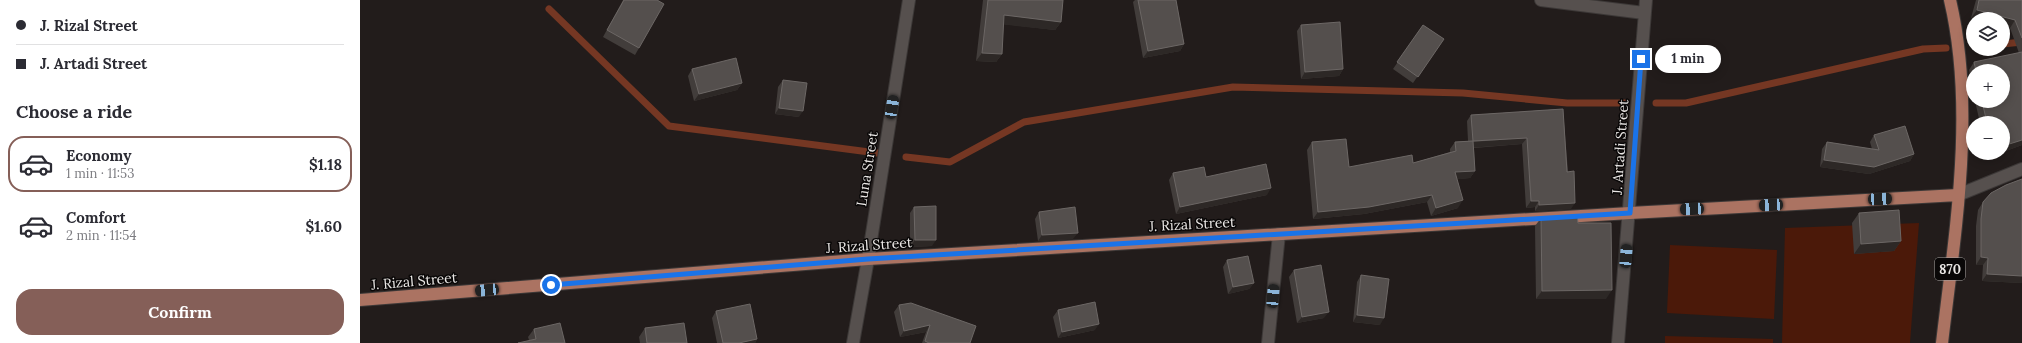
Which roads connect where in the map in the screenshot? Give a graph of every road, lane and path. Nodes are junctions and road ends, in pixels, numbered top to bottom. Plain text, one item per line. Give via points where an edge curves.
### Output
1 (909, 0) edge
2 (1541, 0) edge
3 (1646, 0) edge
4 (1950, 0) edge
5 (1644, 13) junction
6 (2022, 168) edge
7 (1958, 195) junction
8 (1630, 213) junction
9 (1279, 234) junction
10 (868, 259) junction
11 (360, 300) edge
12 (853, 343) edge
13 (1268, 343) edge
14 (1618, 343) edge
15 (1942, 343) edge

1 - 10 street, Luna Street
2 - 5 street
3 - 5 street, J. Artadi Street
4 - 7 main road, 870 via 1961,89
5 - 8 street, J. Artadi Street
6 - 7 street, J. Rizal Street
7 - 8 main road, J. Rizal Street
7 - 15 main road, 870
8 - 9 main road, J. Rizal Street
8 - 14 street, J. Artadi Street
9 - 10 main road, J. Rizal Street
9 - 13 street
10 - 11 main road, J. Rizal Street
10 - 12 street, Luna Street

